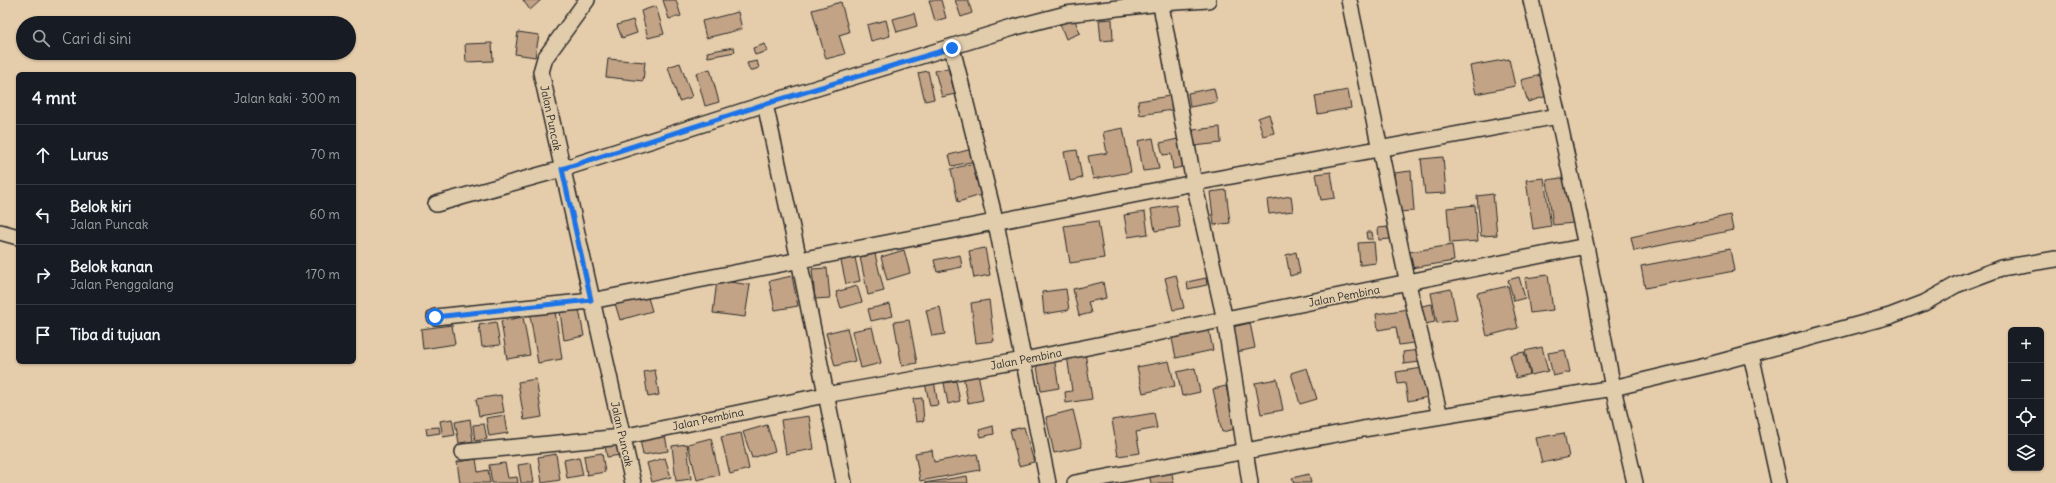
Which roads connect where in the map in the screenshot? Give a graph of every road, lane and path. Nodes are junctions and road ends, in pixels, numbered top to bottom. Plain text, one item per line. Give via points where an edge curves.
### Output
1 (587, 0) edge
2 (1208, 0) edge
3 (1349, 0) edge
4 (1531, 0) edge
5 (1160, 2) edge
6 (952, 48) junction
7 (765, 104) junction
8 (1558, 116) junction
9 (1381, 150) junction
10 (562, 169) junction
11 (1194, 183) junction
12 (436, 204) dead end
13 (996, 223) junction
14 (0, 232) edge
15 (16, 236) edge
16 (1586, 246) junction
17 (2056, 259) edge
18 (799, 260) junction
19 (1408, 284) junction
20 (591, 300) junction
21 (435, 317) dead end
22 (1225, 320) junction
23 (1751, 354) junction
24 (1024, 360) junction
25 (1613, 388) junction
26 (825, 395) junction
27 (1440, 416) junction
28 (622, 437) junction
29 (1245, 450) junction
30 (463, 452) dead end
31 (633, 483) edge
32 (844, 483) edge
33 (1048, 483) edge
34 (1075, 483) edge
35 (1250, 483) edge
36 (1635, 483) edge
37 (1779, 483) edge

1 - 10 street, Jalan Puncak via 542,64 542,77
2 - 5 street
3 - 9 street
4 - 8 street
5 - 6 street via 1066,14 1012,28
5 - 11 street
6 - 7 street
6 - 13 street
7 - 10 street
7 - 18 street
8 - 9 street
8 - 16 street
9 - 11 street
9 - 19 street
10 - 12 street
10 - 20 street, Jalan Puncak
11 - 13 street
11 - 22 street
13 - 18 street
13 - 24 street
14 - 15 street
16 - 19 street, Jalan Pembina
16 - 25 street
17 - 23 street via 2001,268 1956,285 1924,303 1890,316
18 - 20 street
18 - 26 street
19 - 22 street, Jalan Pembina
19 - 27 street
20 - 21 street
20 - 28 street, Jalan Puncak
22 - 24 street, Jalan Pembina
22 - 29 street
23 - 25 street
23 - 37 street
24 - 26 street, Jalan Pembina
24 - 33 street
25 - 27 street
25 - 36 street
26 - 28 street, Jalan Pembina
26 - 32 street
27 - 29 street
28 - 30 street, Jalan Pembina
28 - 31 street, Jalan Puncak
29 - 34 street
29 - 35 street

